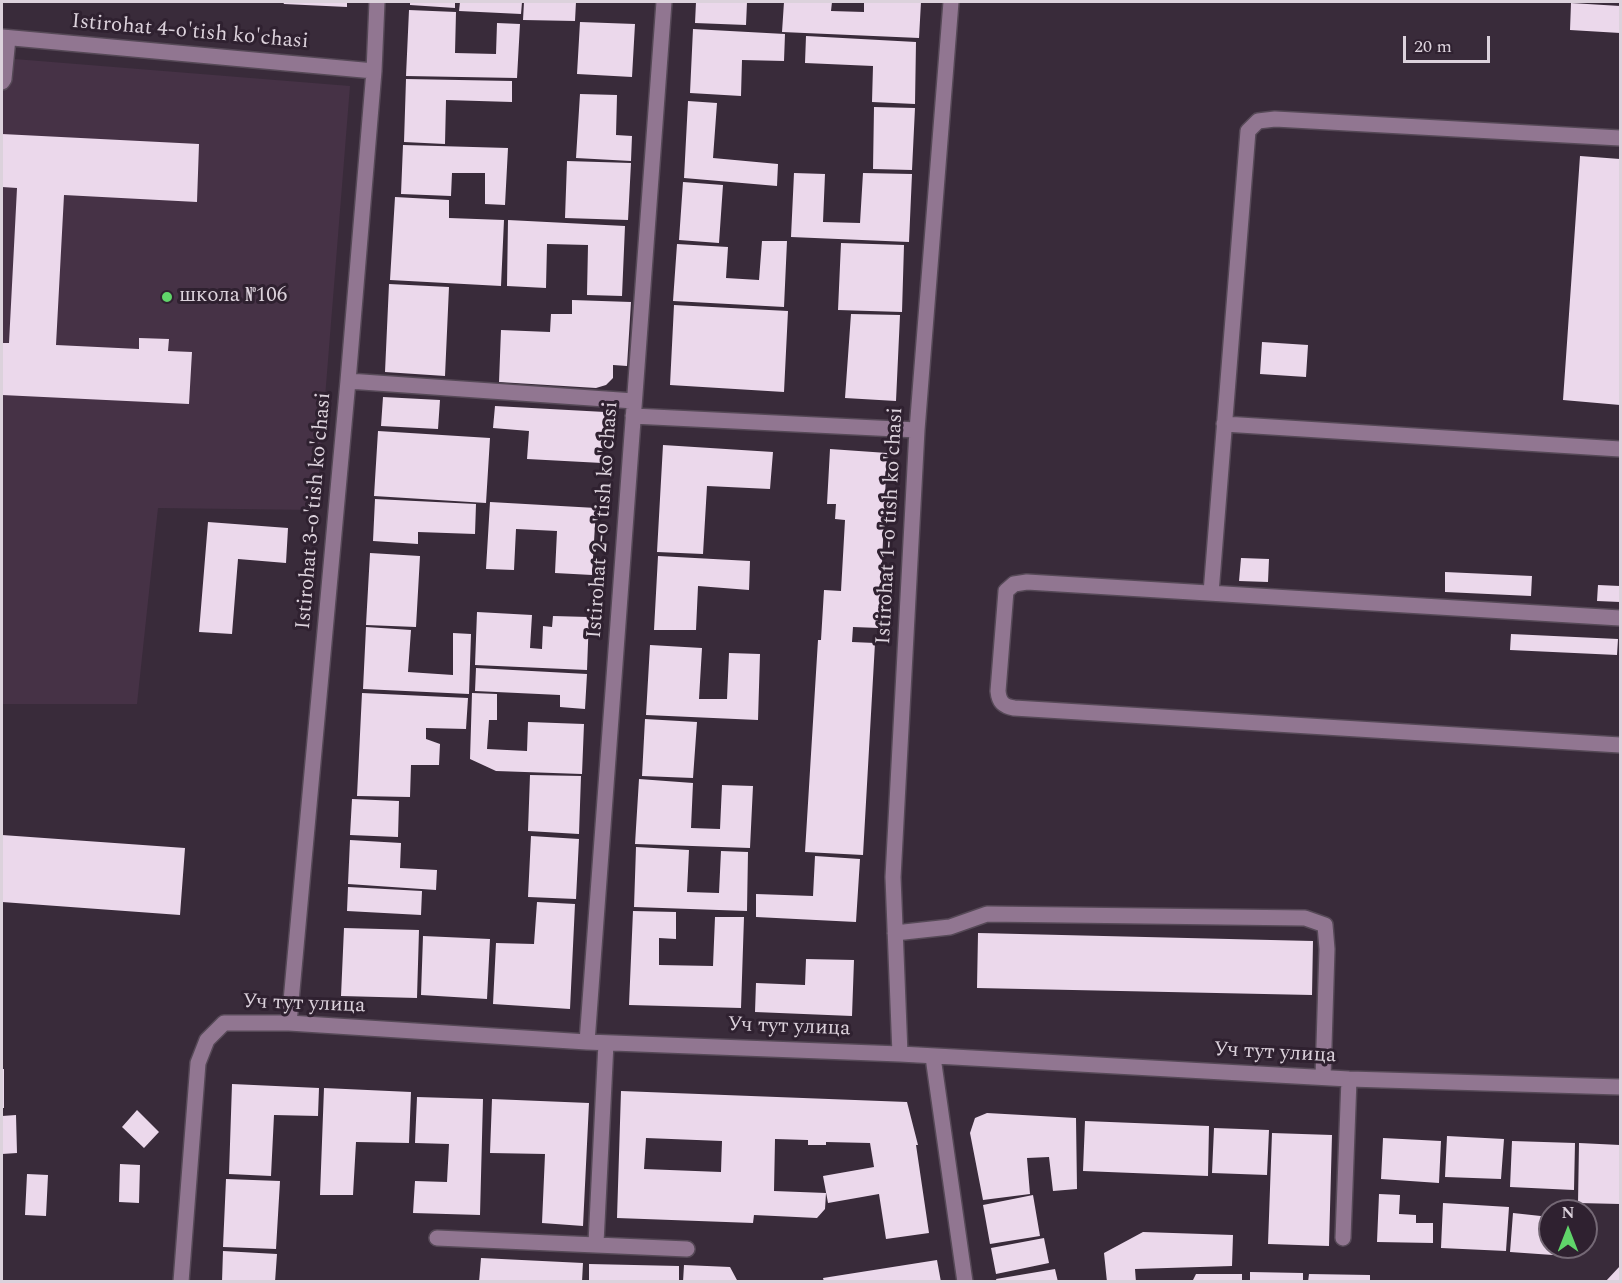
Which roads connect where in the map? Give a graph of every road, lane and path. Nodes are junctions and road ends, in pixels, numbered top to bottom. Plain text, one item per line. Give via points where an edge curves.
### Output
1 (377, 2) edge
2 (664, 2) edge
3 (951, 2) edge
4 (5, 37) edge
5 (374, 71) junction
6 (2, 82) edge
7 (1620, 138) edge
8 (348, 381) junction
9 (634, 408) junction
10 (1224, 424) junction
11 (917, 430) junction
12 (1620, 449) edge
13 (1211, 593) junction
14 (1620, 618) edge
15 (1620, 746) edge
16 (895, 933) junction
17 (289, 1023) junction
18 (587, 1042) junction
19 (606, 1042) junction
20 (900, 1054) junction
21 (933, 1057) junction
22 (1323, 1077) junction
23 (1349, 1079) junction
24 (1620, 1088) edge
25 (437, 1238) dead end
26 (1343, 1238) dead end
27 (596, 1244) junction
28 (687, 1249) dead end
29 (181, 1281) edge
30 (965, 1281) edge

1 - 5 street, Istirohat 3-o'tish ko'chasi
2 - 9 street, Istirohat 2-o'tish ko'chasi
3 - 11 street, Istirohat 1-o'tish ko'chasi
4 - 5 street, Istirohat 4-o'tish ko'chasi
4 - 6 street
5 - 8 street, Istirohat 3-o'tish ko'chasi
7 - 10 street via 1258,121 1248,131 1245,146
8 - 9 street
8 - 17 street, Istirohat 3-o'tish ko'chasi
9 - 11 street
9 - 18 street, Istirohat 2-o'tish ko'chasi
10 - 12 street
10 - 13 street
11 - 16 street, Istirohat 1-o'tish ko'chasi via 893,878
13 - 14 street
13 - 15 street via 1014,584 1006,591 999,700 1014,708
16 - 20 street, Istirohat 1-o'tish ko'chasi
16 - 22 street via 950,927 987,914 1305,918 1325,925
17 - 18 street, Уч тут улица
17 - 29 street, Уч тут улица via 224,1023 207,1040 198,1063
18 - 19 street, Уч тут улица
19 - 20 street, Уч тут улица
19 - 27 street
20 - 21 street, Уч тут улица
21 - 22 street, Уч тут улица
21 - 30 street
22 - 23 street, Уч тут улица
23 - 24 street, Уч тут улица
23 - 26 street
25 - 27 street
27 - 28 street

